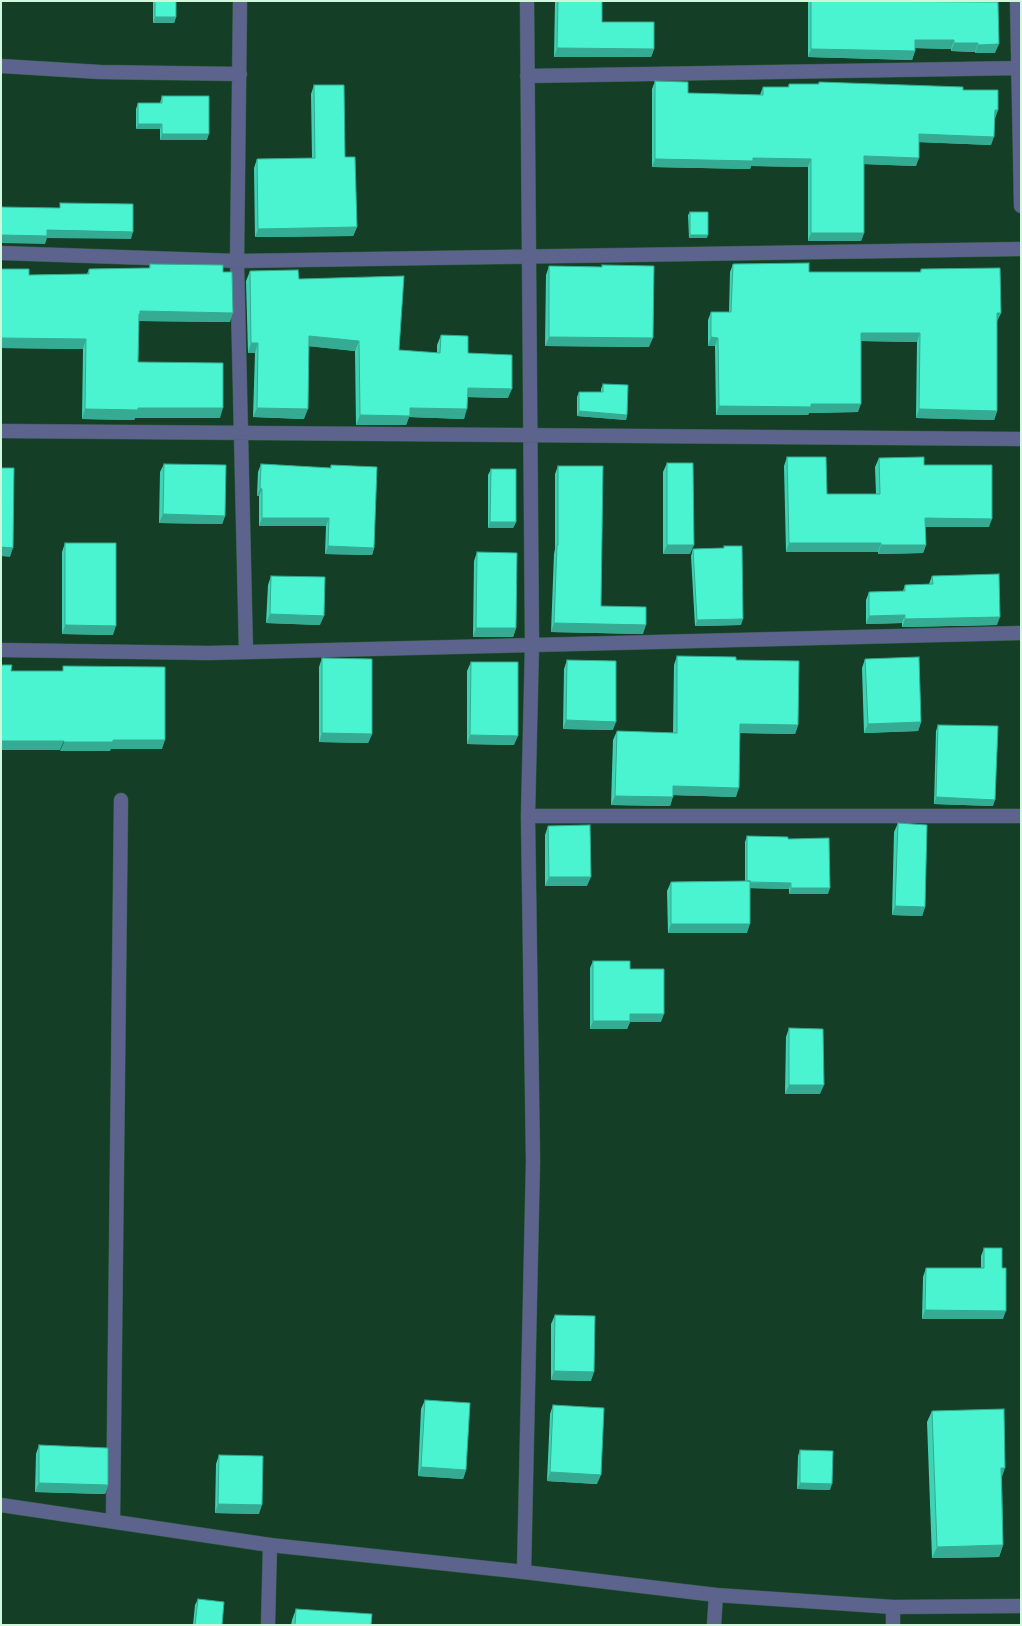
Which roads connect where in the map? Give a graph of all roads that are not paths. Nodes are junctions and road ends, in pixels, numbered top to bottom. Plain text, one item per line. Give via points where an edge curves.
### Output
1 (240, 1) edge
2 (527, 1) edge
3 (1017, 1) edge
4 (1, 66) edge
5 (1019, 68) edge
6 (240, 74) junction
7 (527, 76) junction
8 (1021, 206) edge
9 (1021, 249) edge
10 (1, 253) edge
11 (529, 257) junction
12 (236, 261) junction
13 (1, 431) edge
14 (240, 433) junction
15 (530, 436) junction
16 (1021, 439) edge
17 (1021, 633) edge
18 (532, 645) junction
19 (1, 650) edge
20 (246, 652) junction
21 (121, 800) dead end
22 (528, 816) junction
23 (1021, 816) edge
24 (1, 1505) edge
25 (112, 1521) junction
26 (270, 1545) junction
27 (524, 1572) junction
28 (716, 1596) junction
29 (1021, 1606) edge
30 (894, 1607) junction
31 (268, 1625) edge
32 (714, 1625) edge
33 (893, 1625) edge

1 - 6 street
2 - 7 street
3 - 5 street
4 - 6 street via 100,72
5 - 7 street
5 - 8 street
6 - 12 street
7 - 11 street
9 - 11 street
10 - 12 street
11 - 12 street
11 - 15 street
12 - 14 street
13 - 14 street
14 - 15 street
14 - 20 street
15 - 16 street
15 - 18 street
17 - 18 street
18 - 20 street
18 - 22 street
19 - 20 street
21 - 25 street
22 - 23 street
22 - 27 street via 533,1161
24 - 25 street
25 - 26 street
26 - 27 street
26 - 31 street
27 - 28 street
28 - 30 street
28 - 32 street
29 - 30 street
30 - 33 street

